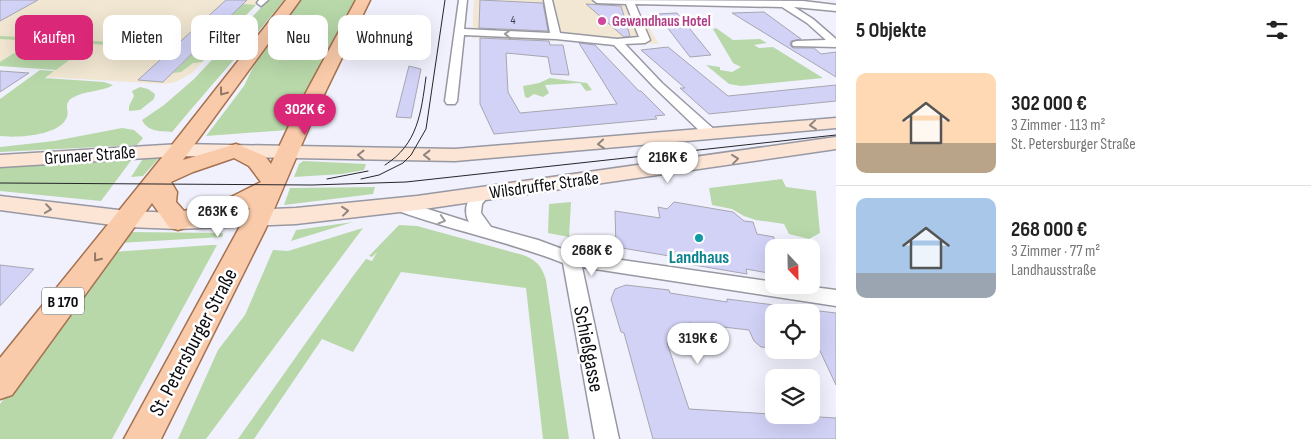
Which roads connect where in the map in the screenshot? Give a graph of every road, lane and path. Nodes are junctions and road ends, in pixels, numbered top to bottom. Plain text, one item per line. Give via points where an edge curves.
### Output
1 (293, 0) edge
2 (363, 0) edge
3 (463, 0) edge
4 (548, 0) edge
5 (597, 0) edge
6 (630, 2) junction
7 (799, 2) edge
8 (784, 4) junction
9 (836, 8) edge
10 (458, 32) junction
11 (556, 36) junction
12 (617, 42) junction
13 (798, 44) dead end
14 (835, 44) edge
15 (451, 101) dead end
16 (836, 123) edge
17 (711, 134) junction
18 (836, 143) edge
19 (180, 150) junction
20 (236, 150) junction
21 (288, 152) junction
22 (0, 161) edge
23 (158, 180) junction
24 (274, 185) junction
25 (482, 194) junction
26 (0, 203) edge
27 (400, 205) junction
28 (127, 219) junction
29 (258, 219) junction
30 (178, 220) junction
31 (485, 231) junction
32 (572, 259) junction
33 (836, 298) edge
34 (0, 384) edge
35 (142, 439) edge
36 (608, 439) edge

1 -> 19 main road, B 170
2 - 21 main road
3 - 10 street
4 - 11 street
5 - 6 street
6 - 8 street
6 - 12 street via 645,40
7 - 8 street
7 - 9 street
8 - 14 street via 810,21
11 -> 10 street
10 - 15 street
11 - 12 street
12 - 17 street
13 - 14 street
16 -> 17 street, Wilsdruffer Straße
17 -> 21 street, Wilsdruffer Straße via 454,154
25 -> 18 street, Wilsdruffer Straße
19 - 20 street, Grunaer Straße
19 - 22 street, Grunaer Straße
19 - 23 main road, B 170
20 - 21 street, Grunaer Straße
20 - 23 main road
20 - 24 main road via 257,161
21 - 24 main road, St. Petersburger Straße
23 - 28 main road, B 170
23 - 30 main road via 165,192 164,203
24 - 29 main road, St. Petersburger Straße
24 - 30 main road via 240,203
25 - 27 street, Wilsdruffer Straße
25 - 31 street via 474,202 472,210
26 -> 28 street
29 -> 27 street, Wilsdruffer Straße
27 -> 31 street via 440,220
28 - 30 street, Wilsdruffer Straße
28 -> 34 main road, B 170
29 - 30 street, Wilsdruffer Straße
29 - 35 main road, St. Petersburger Straße
31 - 32 street
32 - 33 street
32 - 36 street, Schießgasse

